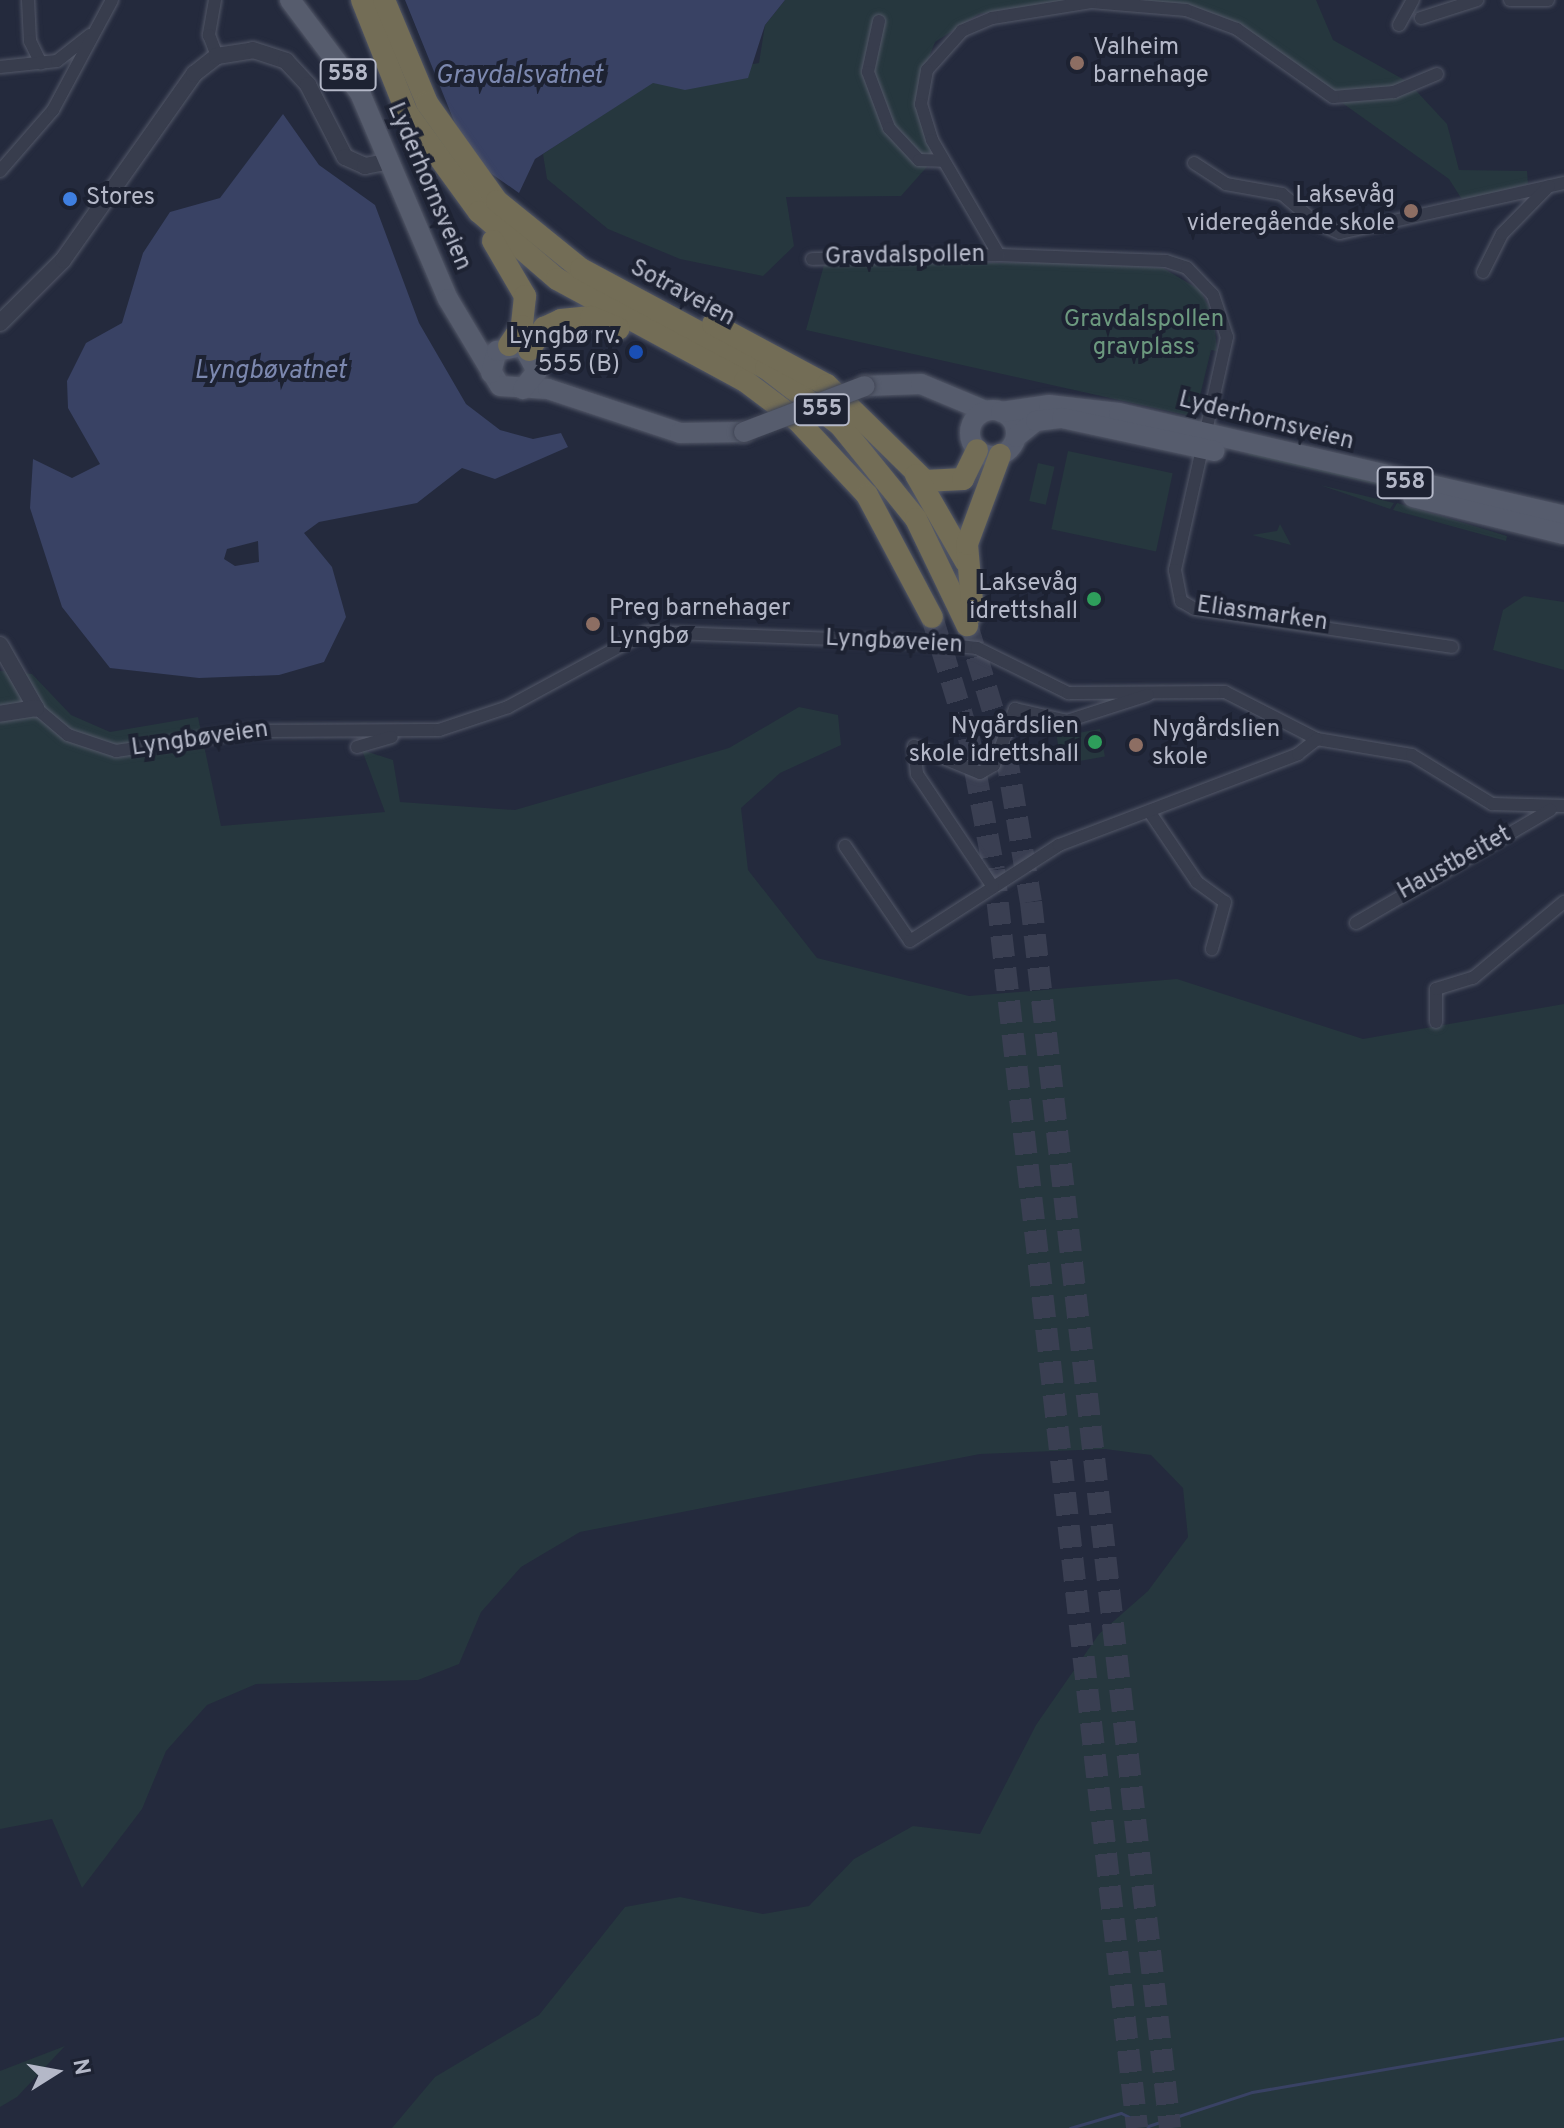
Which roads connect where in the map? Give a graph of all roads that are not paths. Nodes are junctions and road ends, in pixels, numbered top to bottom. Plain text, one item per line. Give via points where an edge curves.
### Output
1 (28, 0) edge
2 (112, 0) edge
3 (215, 0) edge
4 (290, 0) edge
5 (362, 0) edge
6 (384, 0) edge
7 (1413, 0) edge
8 (1477, 0) edge
9 (1510, 0) edge
10 (1548, 0) edge
11 (1421, 18) dead end
12 (879, 21) dead end
13 (1399, 25) dead end
14 (96, 30) junction
15 (217, 56) junction
16 (41, 64) junction
17 (0, 67) edge
18 (1437, 74) dead end
19 (428, 150) junction
20 (390, 161) junction
21 (943, 161) junction
22 (1194, 163) dead end
23 (0, 171) edge
24 (1564, 183) edge
25 (1549, 186) junction
26 (999, 255) junction
27 (812, 259) dead end
28 (1483, 272) dead end
29 (597, 278) junction
30 (459, 318) junction
31 (0, 323) edge
32 (519, 352) junction
33 (491, 373) junction
34 (523, 389) junction
35 (943, 389) junction
36 (994, 411) junction
37 (610, 412) junction
38 (1016, 437) junction
39 (974, 439) junction
40 (1204, 442) junction
41 (1000, 455) junction
42 (839, 461) junction
43 (916, 474) junction
44 (1564, 516) edge
45 (1564, 534) edge
46 (966, 562) junction
47 (932, 617) tunnel mouth
48 (0, 645) edge
49 (1452, 647) dead end
50 (1158, 691) junction
51 (36, 708) junction
52 (0, 714) edge
53 (401, 730) junction
54 (1317, 739) junction
55 (357, 747) dead end
56 (1560, 806) edge
57 (1151, 814) junction
58 (845, 846) dead end
59 (993, 887) junction
60 (1564, 902) edge
61 (1356, 923) dead end
62 (1212, 949) dead end
63 (1436, 1022) dead end

1 - 16 street via 30,41
2 - 14 street
3 - 15 street via 209,35
4 - 20 main road, Lyderhornsveien / 558 via 350,77
5 - 19 highway, Sotraveien / 555 via 391,82
6 - 29 highway, Sotraveien / 555 via 411,71 470,170 523,226
7 - 13 street
8 - 11 street
9 - 10 street
12 - 21 street via 868,72 897,142 919,160
14 - 16 street via 66,57
14 - 23 street via 53,110
15 - 20 street via 253,50 286,61 308,85 345,157 365,166
15 - 31 street via 194,74 63,260
16 - 17 street
18 - 21 street, Gravdalspollen via 1394,92 1333,97 1241,31 1186,10 1091,2 992,18 950,40 927,70 923,120
19 - 32 highway, 555 via 444,187 519,274 525,317
19 - 42 highway, Sotraveien / 555 via 479,212 548,272 745,381
20 - 30 main road, Lyderhornsveien / 558
21 - 26 street, Gravdalspollen
22 - 25 street via 1226,184 1282,194 1315,222 1340,233
24 - 25 street
25 - 28 street via 1502,234
26 - 27 street, Gravdalspollen
26 - 40 street, Gravdalspollen via 1146,258 1181,264 1203,280 1227,337
29 - 43 highway, 555 via 725,329 811,374
29 - 46 highway, Sotraveien / 555 via 766,368 840,425 916,519 971,622
30 - 32 main road, 558
30 - 33 main road, Lyderhornsveien / 558
32 - 33 main road
32 - 34 main road
32 - 37 main road, 558
32 - 42 highway, 555 via 551,323 602,321 760,407
33 - 34 main road, 558 via 507,390
34 - 37 main road, 558 via 548,389
35 - 36 main road, Lyderhornsveien / 558
35 - 37 main road, Lyderhornsveien / 558, bridge via 902,381 865,386 744,432 695,435
35 - 39 main road
36 - 38 main road
36 - 39 main road
36 - 40 main road, Lyderhornsveien / 558 via 1086,408
38 - 40 main road, Lyderhornsveien / 558 via 1036,421 1062,418
38 - 41 main road, 558
39 - 41 main road
39 - 43 highway, 555 via 957,483 933,484
40 - 44 main road, Lyderhornsveien / 558
40 - 45 main road, Lyderhornsveien / 558
40 - 49 street, Eliasmarken via 1175,570 1187,606
41 - 46 highway, 555 via 977,505
42 - 47 highway, Sotraveien / 555 via 886,525
43 - 46 highway, 555
48 - 51 street, Lyngbøveien
50 - 53 street, Lyngbøveien via 1068,693 966,646 653,631 606,649 484,718
50 - 54 street, Lyngbøveien via 1234,695
50 - 59 street via 1067,721 1015,709 988,771 961,767 917,745 916,766
51 - 52 street
51 - 53 street, Lyngbøveien via 68,735 116,751 252,731
53 - 55 street, Lyngbøveien
54 - 56 street, Lyngbøveien via 1412,755 1492,804
54 - 57 street
56 - 61 street, Haustbeitet
57 - 59 street via 1068,841
57 - 62 street via 1197,882 1225,902
58 - 59 street via 910,941
60 - 63 street via 1482,972 1436,989

